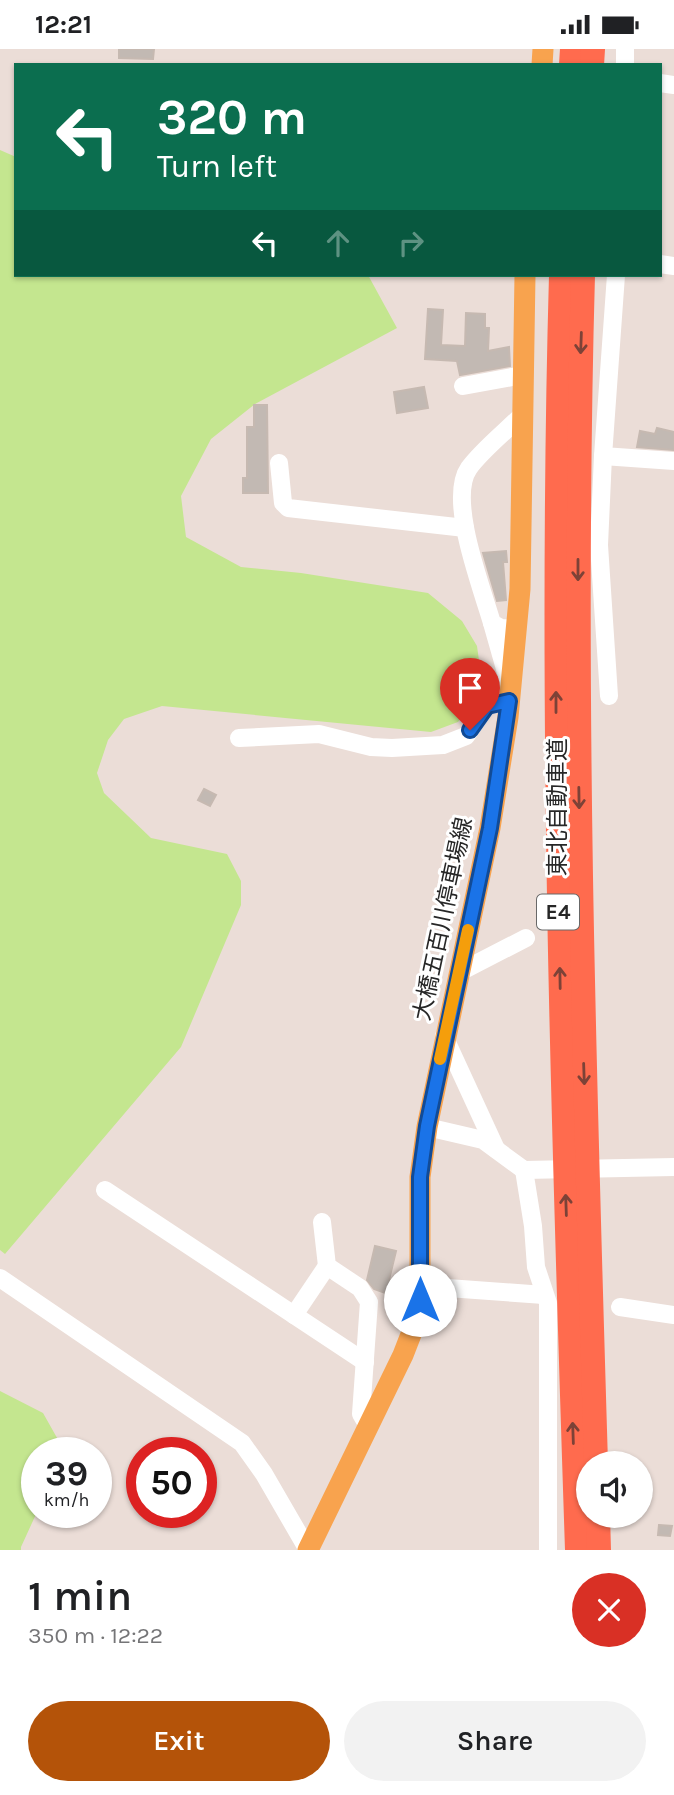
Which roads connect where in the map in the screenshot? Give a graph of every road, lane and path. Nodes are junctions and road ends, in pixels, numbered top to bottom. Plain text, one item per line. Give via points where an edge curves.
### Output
1 (525, 277) edge
2 (561, 277) edge
3 (583, 277) edge
4 (616, 277) edge
5 (523, 375) junction
6 (463, 386) dead end
7 (522, 415) junction
8 (603, 457) junction
9 (674, 461) edge
10 (279, 463) dead end
11 (465, 529) junction
12 (492, 623) junction
13 (517, 629) junction
14 (510, 695) junction
15 (609, 696) dead end
16 (239, 738) dead end
17 (526, 938) dead end
18 (458, 973) junction
19 (444, 1036) junction
20 (427, 1126) junction
21 (496, 1149) junction
22 (674, 1167) edge
23 (530, 1170) junction
24 (105, 1190) dead end
25 (322, 1222) dead end
26 (327, 1266) junction
27 (0, 1278) edge
28 (420, 1286) junction
29 (544, 1295) junction
30 (620, 1307) dead end
31 (294, 1315) junction
32 (674, 1315) edge
33 (365, 1362) junction
34 (368, 1426) junction
35 (596, 1451) edge
36 (598, 1528) edge
37 (308, 1550) edge
38 (548, 1550) edge
39 (577, 1550) edge
40 (599, 1550) edge

1 - 5 main road, 大橋五百川停車場線
39 -> 2 highway, 東北自動車道 / E4 via 558,908 556,447
3 -> 35 highway, 東北自動車道 / E4 via 577,632
4 - 8 street
5 - 6 street
5 - 7 main road, 大橋五百川停車場線
7 - 11 street via 468,469 461,495
7 - 13 main road, 大橋五百川停車場線
8 - 9 street
8 - 15 street via 599,545
10 - 11 street via 283,503 288,508
11 - 12 street
12 - 13 street
12 - 14 street
13 - 14 main road, 大橋五百川停車場線
14 - 16 street via 487,706 466,736 443,745 371,747 319,734
14 - 18 main road, 大橋五百川停車場線 via 490,828
17 - 18 street
18 - 19 main road, 大橋五百川停車場線
19 - 20 main road, 大橋五百川停車場線
19 - 21 street
20 - 21 street via 483,1140
20 - 28 main road, 大橋五百川停車場線 via 420,1177
21 - 23 street
22 - 23 street
23 - 29 street via 536,1268
24 - 31 street
25 - 26 street
26 - 31 street
26 - 33 street via 360,1288 369,1301
27 - 37 street via 242,1443
28 - 29 street
28 - 34 main road, 大橋五百川停車場線 via 417,1319
29 - 38 street via 548,1311
30 - 32 street
31 - 33 street
33 - 34 street via 361,1414
34 - 37 main road, 大橋五百川停車場線
36 - 40 highway

